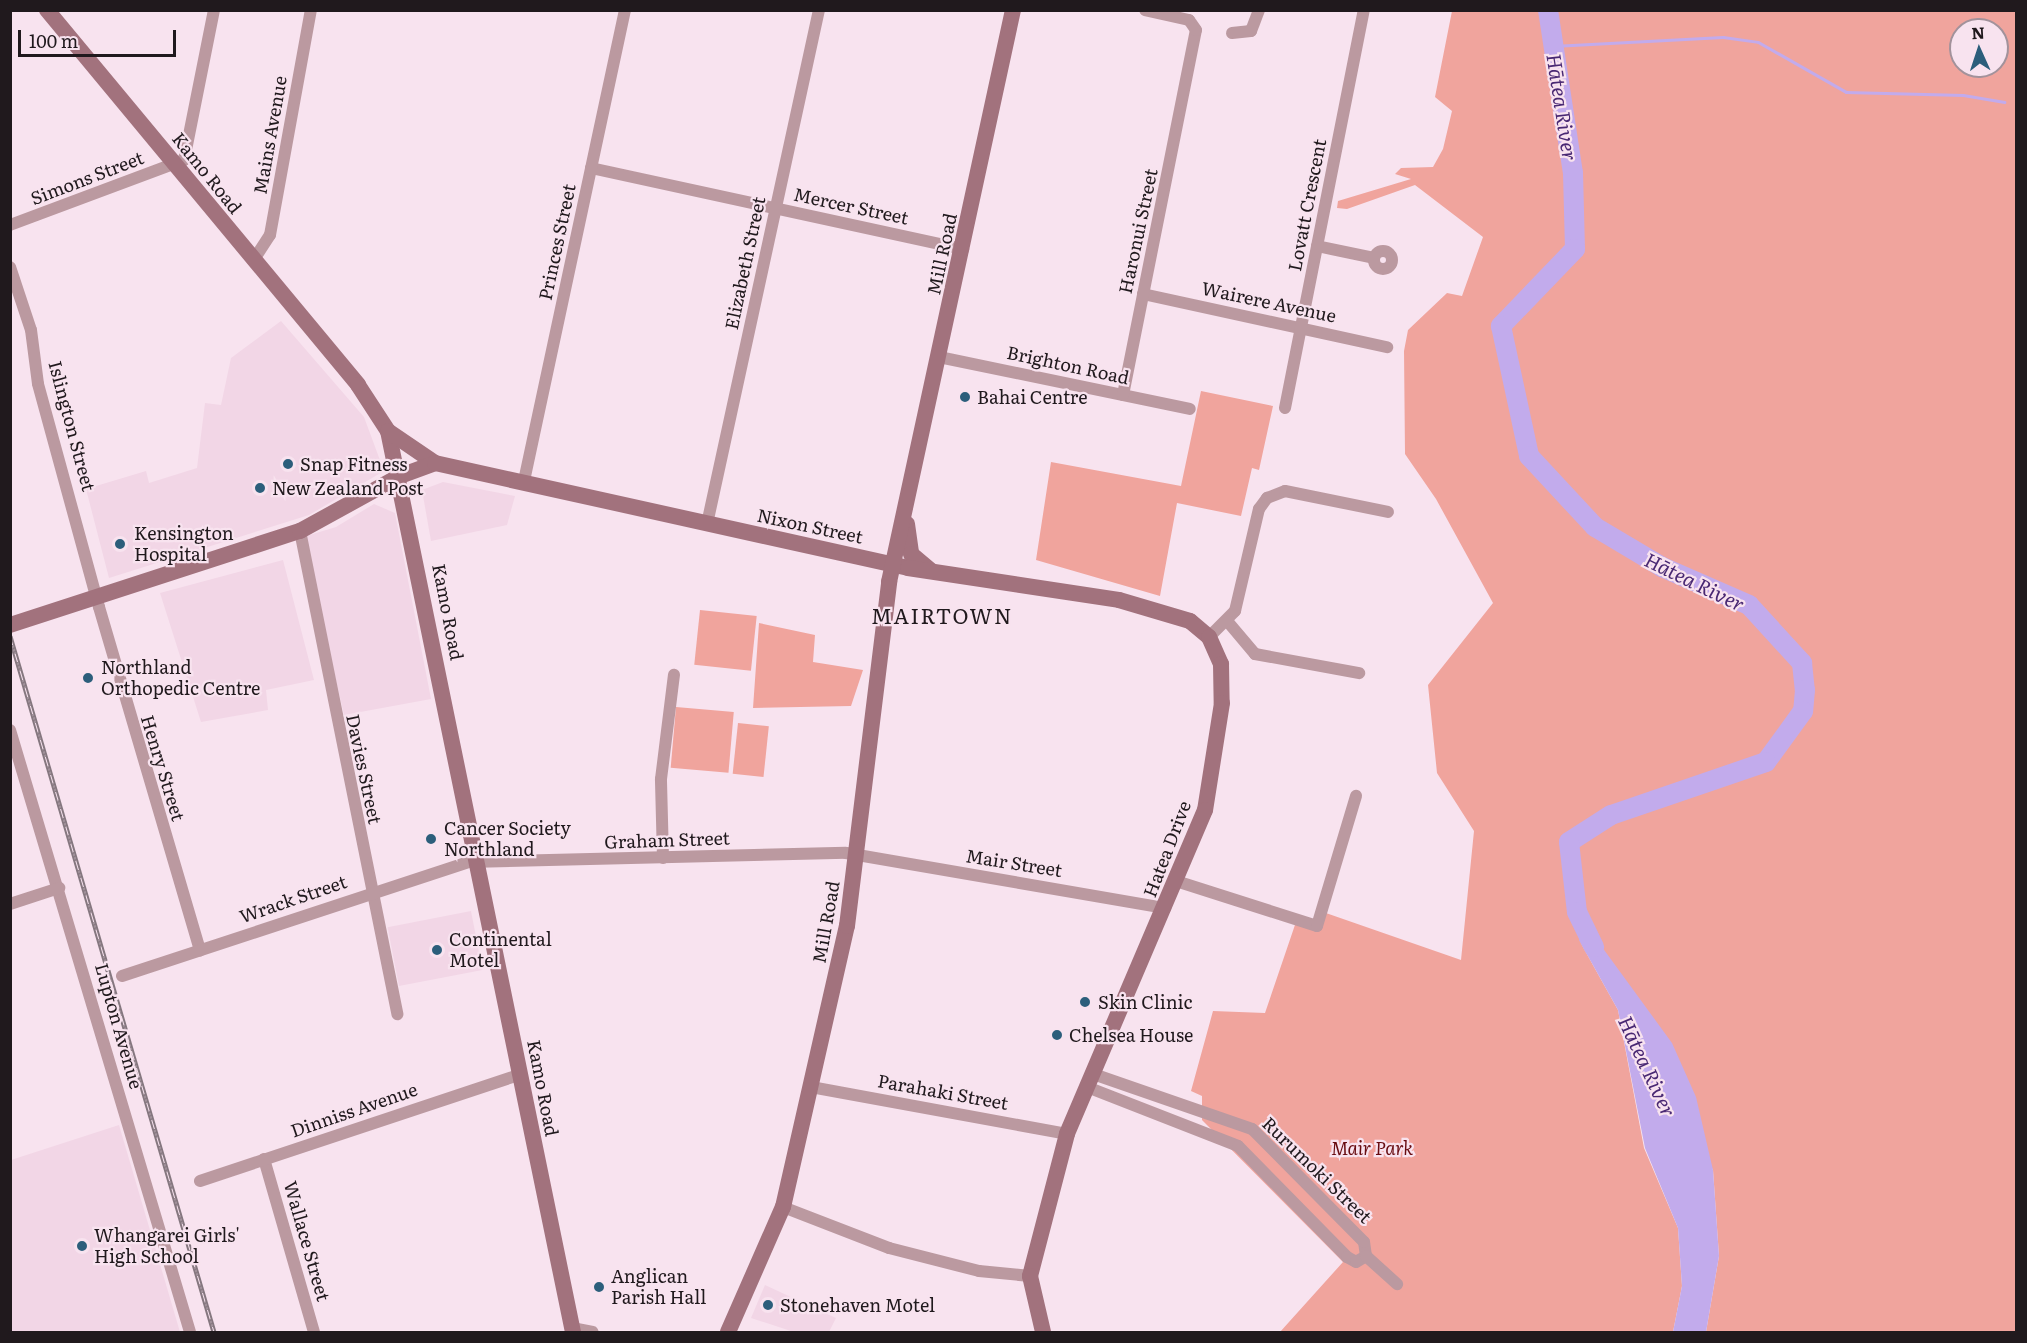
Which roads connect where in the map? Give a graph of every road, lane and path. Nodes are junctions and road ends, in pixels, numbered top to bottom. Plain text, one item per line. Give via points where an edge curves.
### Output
1 (47, 10) edge
2 (214, 10) edge
3 (311, 10) edge
4 (625, 10) edge
5 (819, 10) edge
6 (1013, 10) edge
7 (1145, 10) edge
8 (1259, 10) edge
9 (1364, 10) edge
10 (1232, 33) dead end
11 (175, 164) junction
12 (591, 168) junction
13 (776, 208) junction
14 (10, 225) edge
15 (1317, 246) junction
16 (963, 249) junction
17 (1374, 258) dead end
18 (253, 261) junction
19 (10, 267) edge
20 (1143, 294) junction
21 (1300, 326) junction
22 (1387, 347) dead end
23 (939, 357) junction
24 (1123, 395) junction
25 (1285, 408) dead end
26 (1190, 409) dead end
27 (388, 431) junction
28 (435, 464) junction
29 (400, 476) junction
30 (524, 482) junction
31 (906, 505) junction
32 (1388, 512) dead end
33 (707, 524) junction
34 (300, 531) junction
35 (892, 564) junction
36 (931, 571) junction
37 (98, 596) junction
38 (1228, 622) junction
39 (10, 625) edge
40 (1209, 637) junction
41 (1359, 672) dead end
42 (674, 675) dead end
43 (11, 733) edge
44 (1356, 796) dead end
45 (856, 855) junction
46 (663, 858) junction
47 (478, 862) junction
48 (1176, 881) junction
49 (59, 888) junction
50 (371, 891) junction
51 (10, 904) edge
52 (1165, 908) junction
53 (200, 950) junction
54 (122, 976) dead end
55 (397, 1014) dead end
56 (520, 1074) junction
57 (1090, 1080) junction
58 (811, 1087) junction
59 (1067, 1134) junction
60 (264, 1159) junction
61 (200, 1181) dead end
62 (783, 1207) junction
63 (1366, 1256) junction
64 (1030, 1276) junction
65 (1397, 1284) dead end
66 (572, 1330) edge
67 (190, 1332) edge
68 (314, 1332) edge
69 (593, 1332) edge
70 (728, 1332) edge
71 (1043, 1332) edge

1 - 11 main road, Kamo Road
2 - 11 street via 187,155
3 - 18 street, Mains Avenue via 270,235
4 - 12 street, Princes Street
5 - 13 street, Elizabeth Street
6 - 16 main road, Mill Road
7 - 20 street, Haronui Street via 1195,24
8 - 10 street via 1251,31
9 - 15 street, Lovatt Crescent
11 - 14 street, Simons Street
11 - 18 main road, Kamo Road
12 - 13 street, Mercer Street
12 - 30 street, Princes Street
13 - 16 street, Mercer Street
13 - 33 street, Elizabeth Street
15 - 17 street
15 - 21 street, Lovatt Crescent
16 - 23 main road, Mill Road
18 - 27 main road, Kamo Road via 358,385
19 - 37 street, Islington Street
20 - 21 street, Wairere Avenue
20 - 24 street, Haronui Street
21 - 22 street, Wairere Avenue
21 - 25 street, Lovatt Crescent
23 - 24 street, Brighton Road
23 - 31 main road, Mill Road
24 - 26 street, Brighton Road
27 - 28 main road
27 - 29 main road, Kamo Road
28 - 29 main road
28 - 30 main road, Nixon Street
29 - 34 main road
29 - 47 main road, Kamo Road
30 - 33 main road, Nixon Street
31 - 35 main road, Mill Road
31 - 36 main road, Mill Road via 909,548
32 - 38 street via 1285,491 1267,498 1259,509 1240,597
33 - 35 main road, Nixon Street
34 - 37 main road
34 - 50 street, Davies Street
35 - 36 main road, Nixon Street
35 - 45 main road, Mill Road
36 - 40 main road, Nixon Street via 1155,608 1179,615
37 - 39 main road
37 - 53 street, Henry Street
38 - 40 street
38 - 41 street via 1255,654
40 - 48 main road, Hatea Drive via 1221,664 1222,703 1205,810
42 - 46 street via 661,779
43 - 49 street, Lupton Avenue
44 - 48 street via 1317,926
45 - 46 street, Graham Street
45 - 52 street, Mair Street
45 - 58 main road, Mill Road via 847,926
46 - 47 street, Graham Street
47 - 50 street, Wrack Street
47 - 56 main road, Kamo Road
48 - 52 main road, Hatea Drive
49 - 51 street
49 - 67 street, Lupton Avenue
50 - 53 street, Wrack Street
50 - 55 street, Davies Street
52 - 57 main road, Hatea Drive
53 - 54 street, Wrack Street
56 - 60 street, Dinniss Avenue
56 - 66 main road, Kamo Road
57 - 59 main road, Hatea Drive
57 - 63 street, Rurumoki Street via 1238,1146 1350,1259
57 - 63 street, Rurumoki Street via 1252,1129 1359,1236
58 - 59 street, Parahaki Street
58 - 62 main road, Mill Road
59 - 64 main road, Hatea Drive
60 - 61 street, Dinniss Avenue
60 - 68 street, Wallace Street
62 - 64 street via 889,1248 979,1271
62 - 70 main road, Mill Road
63 - 65 street, Rurumoki Street
64 - 71 main road, Hatea Drive
66 - 69 street

